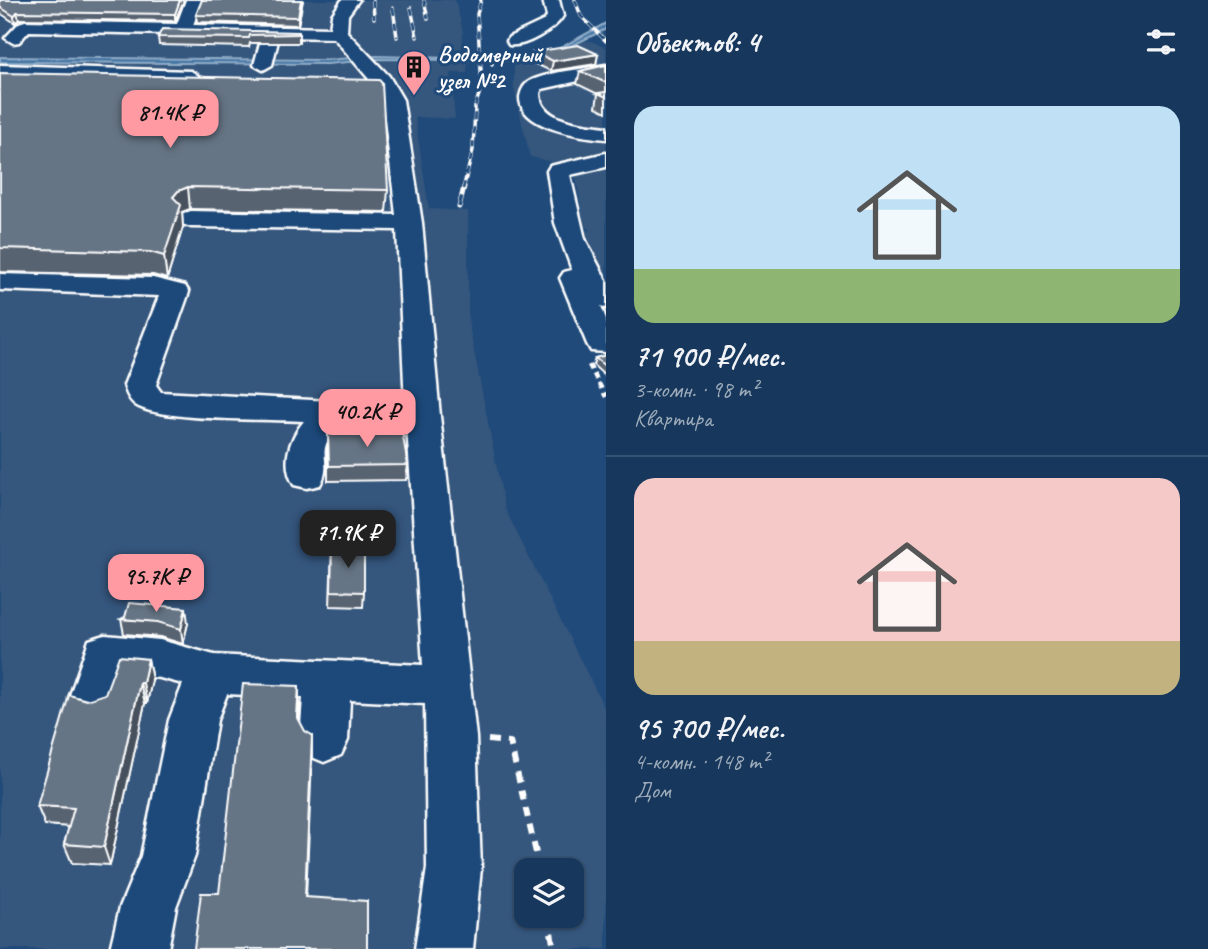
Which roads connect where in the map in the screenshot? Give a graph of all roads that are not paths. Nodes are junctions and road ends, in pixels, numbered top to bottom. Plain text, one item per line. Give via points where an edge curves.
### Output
1 (194, 0) edge
2 (351, 0) edge
3 (551, 0) edge
4 (82, 28) junction
5 (183, 30) junction
6 (272, 31) junction
7 (339, 33) junction
8 (13, 38) dead end
9 (515, 41) dead end
10 (263, 65) dead end
11 (0, 70) edge
12 (606, 70) edge
13 (43, 71) junction
14 (0, 83) edge
15 (317, 84) edge
16 (384, 85) junction
17 (606, 133) edge
18 (606, 160) edge
19 (191, 219) dead end
20 (409, 223) junction
21 (579, 258) junction
22 (0, 282) edge
23 (606, 299) edge
24 (602, 344) road end
25 (334, 412) junction
26 (423, 416) junction
27 (307, 476) dead end
28 (214, 674) junction
29 (328, 680) junction
30 (449, 686) junction
31 (92, 698) edge
32 (324, 740) dead end
33 (139, 949) edge
34 (444, 949) edge

1 - 5 lane
2 - 7 lane via 339,17
3 - 9 lane via 555,16 551,23
4 - 5 lane
4 - 8 lane via 25,26
4 - 13 lane via 53,66
5 - 6 lane
6 - 7 lane
6 - 10 lane
7 - 16 lane
11 - 13 lane
12 - 17 lane via 536,85 530,103 557,124
13 - 14 lane via 198,82
15 - 16 lane
16 - 20 lane via 393,100
18 - 21 lane via 558,171 569,236
19 - 20 lane
20 - 26 lane
21 - 23 lane
21 - 24 lane via 571,272
22 - 25 lane via 153,286 175,292 140,385 150,400 197,407
25 - 26 lane
25 - 27 lane via 316,428 304,449
26 - 30 lane
28 - 29 lane
28 - 31 lane via 160,659 105,653
28 - 33 lane via 193,720 168,856 148,906
29 - 30 lane
29 - 32 lane
30 - 34 lane via 454,868

